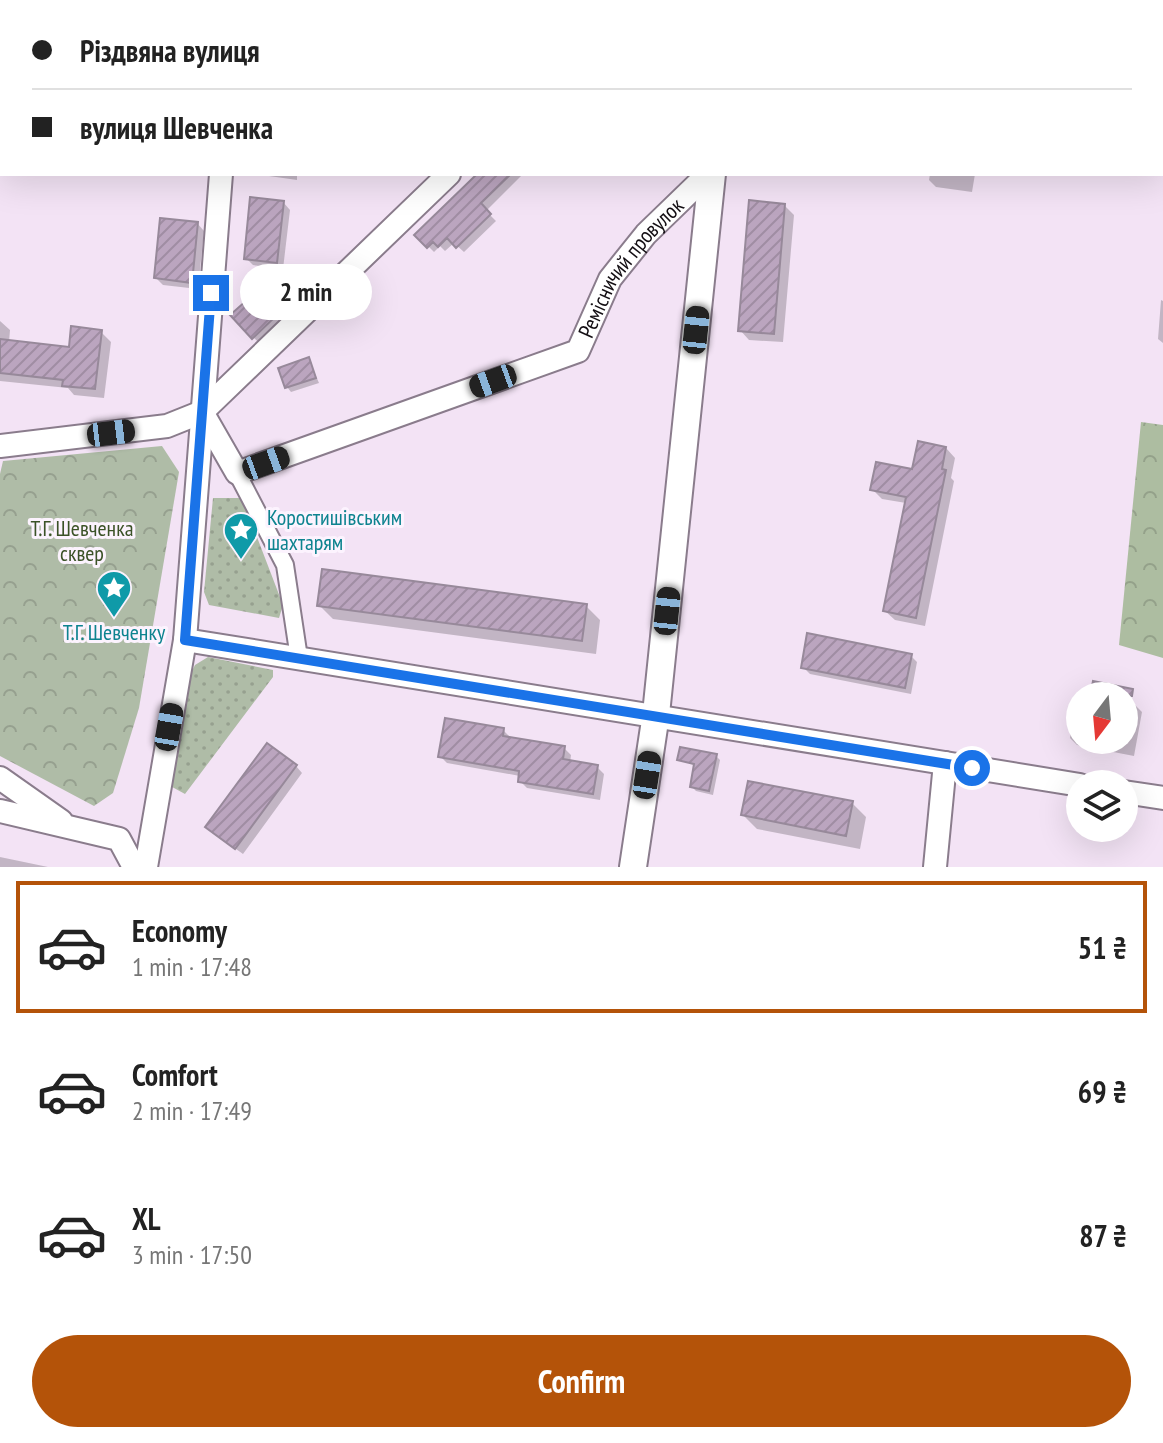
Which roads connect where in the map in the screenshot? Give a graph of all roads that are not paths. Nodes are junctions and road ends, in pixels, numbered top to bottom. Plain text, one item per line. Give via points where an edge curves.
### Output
1 (221, 176) edge
2 (447, 176) edge
3 (708, 176) edge
4 (710, 176) edge
5 (202, 412) junction
6 (0, 446) edge
7 (237, 473) junction
8 (185, 640) junction
9 (299, 658) junction
10 (656, 714) junction
11 (945, 763) junction
12 (0, 778) edge
13 (1066, 783) edge
14 (1138, 794) edge
15 (1163, 798) edge
16 (0, 811) edge
17 (64, 823) junction
18 (134, 867) edge
19 (146, 867) edge
20 (633, 867) edge
21 (935, 867) edge

1 - 5 street
2 - 5 street
3 - 7 street, Ремісничий провулок via 646,234 610,279 578,351
4 - 10 street
5 - 6 street via 167,426
5 - 7 street
5 - 8 street
7 - 9 street via 285,565
8 - 9 street
8 - 19 street
9 - 10 street
10 - 11 street
10 - 20 street
11 - 13 street
11 - 21 street
12 - 17 street
14 - 15 street
16 - 17 street
17 - 18 street via 119,839

